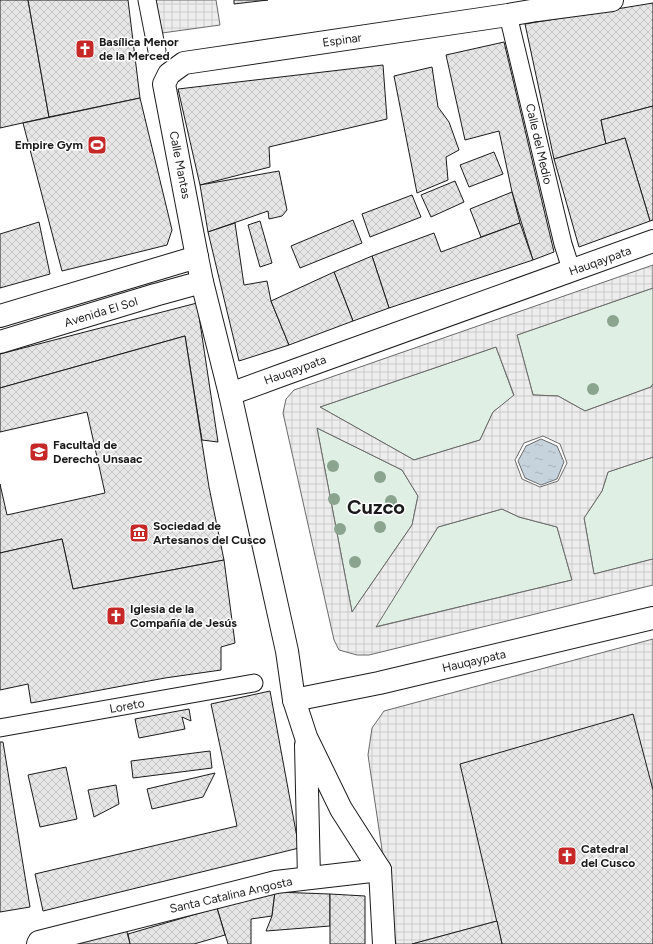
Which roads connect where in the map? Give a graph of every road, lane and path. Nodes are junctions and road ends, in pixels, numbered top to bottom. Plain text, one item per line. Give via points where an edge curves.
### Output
1 (148, 0) edge
2 (612, 0) edge
3 (514, 9) edge
4 (157, 52) dead end
5 (168, 74) joint
6 (653, 241) edge
7 (197, 256) junction
8 (572, 272) junction
9 (202, 282) junction
10 (0, 316) edge
11 (0, 342) edge
12 (230, 394) junction
13 (653, 618) edge
14 (254, 683) dead end
15 (294, 700) junction
16 (0, 728) edge
17 (306, 737) junction
18 (380, 870) junction
19 (309, 878) junction
20 (38, 943) edge
21 (384, 944) edge

1 - 4 street
2 - 3 street, Espinar
3 - 5 street, Espinar via 184,63
3 - 8 street, Calle del Medio via 563,244
5 - 7 street, Calle Mantas via 164,84
6 - 8 street, Hauqaypata
7 - 9 street, Calle Mantas
7 - 10 street, Avenida El Sol
8 - 12 street, Hauqaypata
9 - 11 street, Avenida El Sol
9 - 12 street
12 - 15 street via 287,651
13 - 15 street, Hauqaypata via 379,683
14 - 16 street, Loreto
15 - 17 street
17 - 18 street via 341,809
17 - 19 street, Santa Catalina Angosta
18 - 19 street
18 - 21 street
19 - 20 street, Santa Catalina Angosta via 276,882

